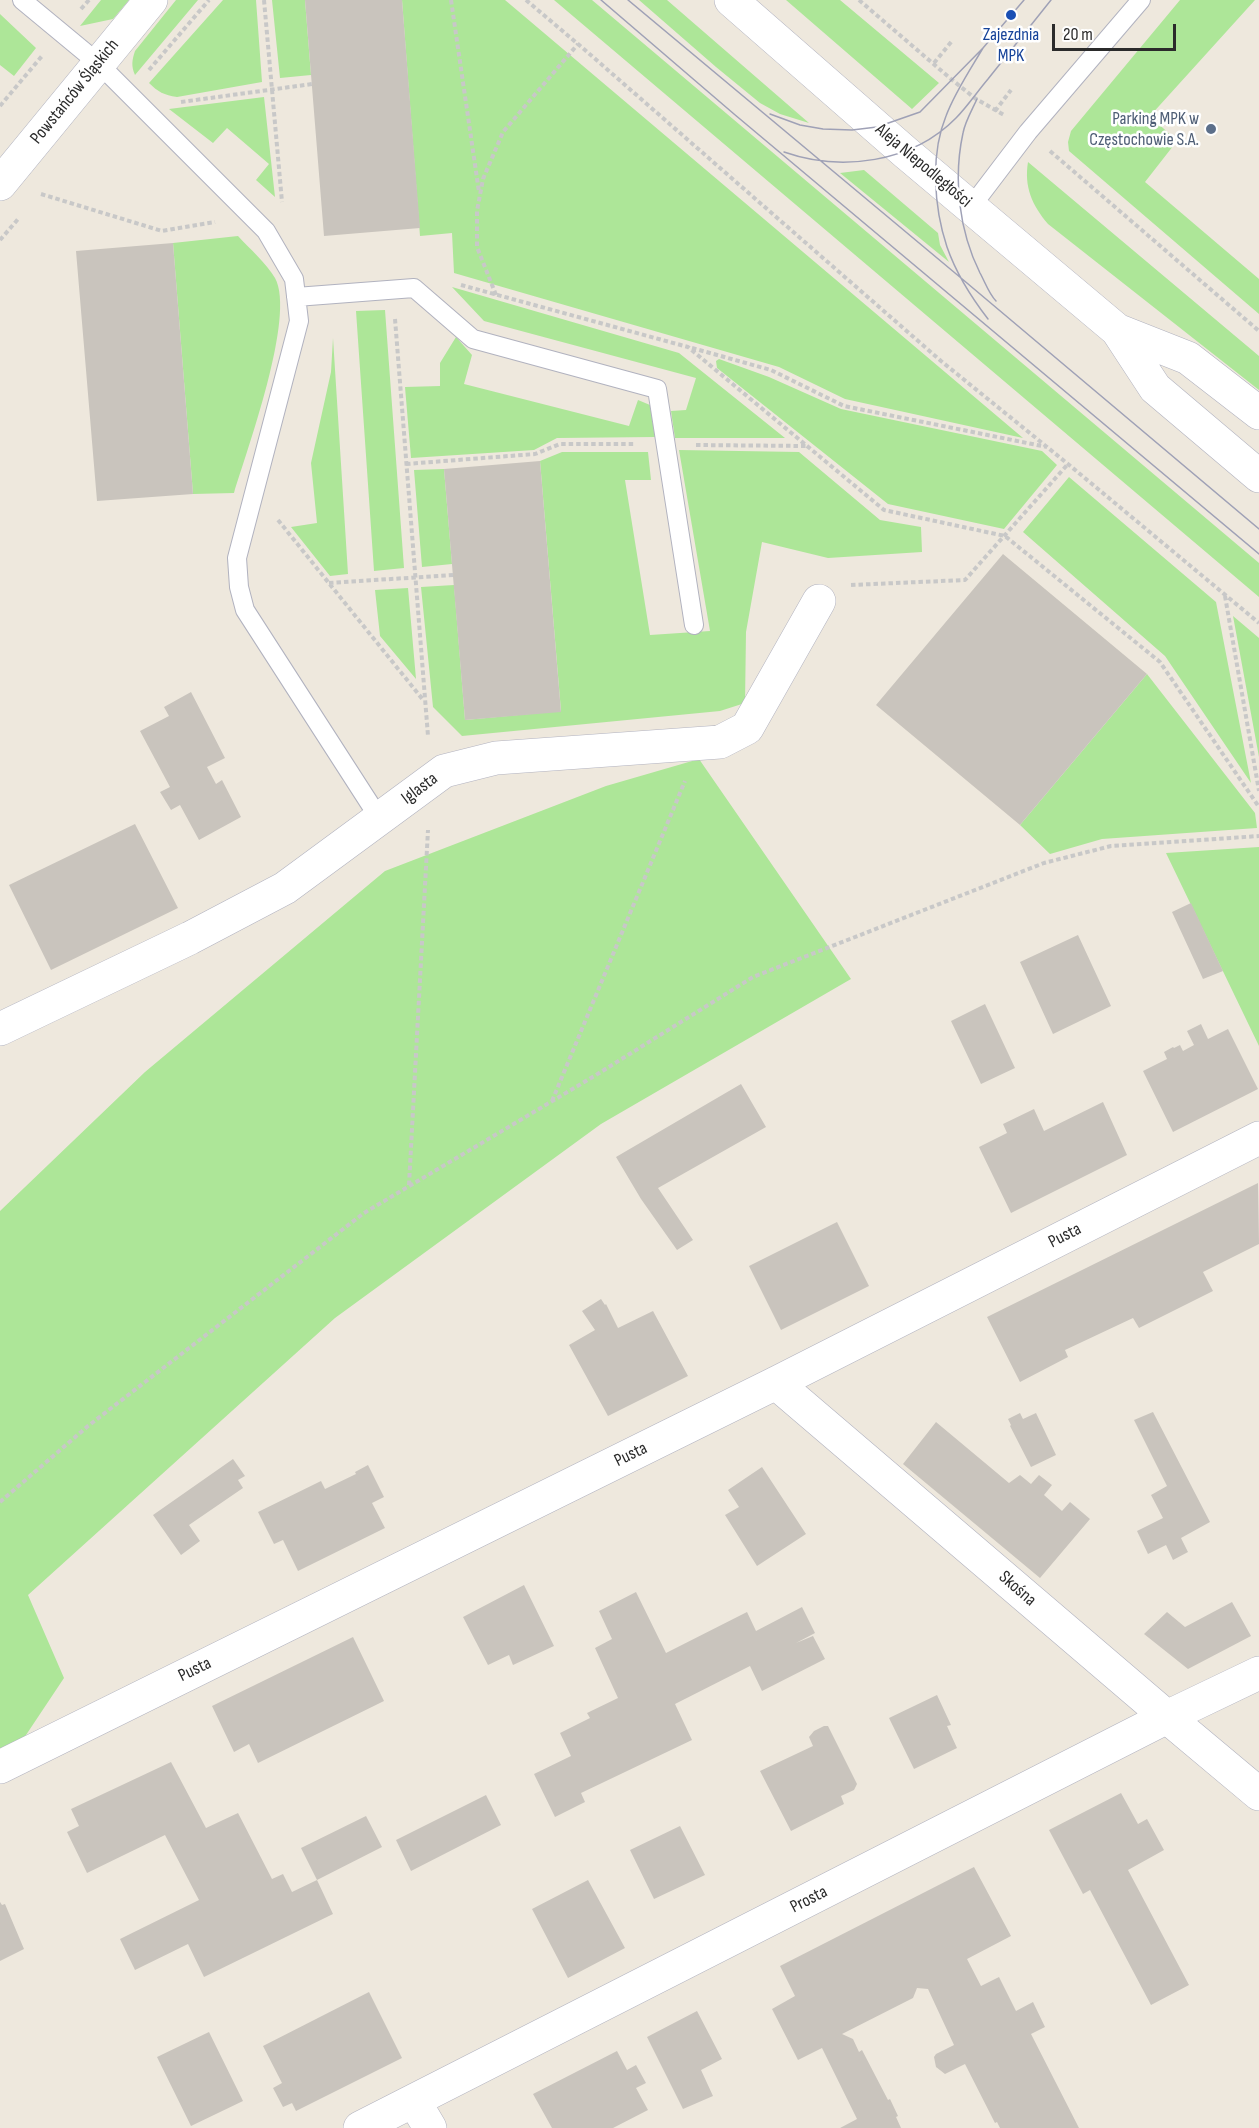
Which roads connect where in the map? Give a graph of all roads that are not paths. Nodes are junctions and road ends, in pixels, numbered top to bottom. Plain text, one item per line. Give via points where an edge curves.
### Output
1 (22, 0) edge
2 (151, 0) edge
3 (731, 0) edge
4 (1141, 0) edge
5 (98, 63) junction
6 (0, 184) edge
7 (971, 207) junction
8 (296, 297) junction
9 (1117, 330) junction
10 (1259, 412) edge
11 (1259, 476) edge
12 (819, 601) road end
13 (694, 625) dead end
14 (379, 819) junction
15 (0, 1029) edge
16 (1259, 1138) edge
17 (776, 1383) junction
18 (1259, 1673) edge
19 (1167, 1718) junction
20 (0, 1767) edge
21 (1259, 1794) edge
22 (422, 2115) edge
23 (360, 2128) edge

1 - 5 lane
2 - 5 street, Powstańców Śląskich
3 - 7 street, Aleja Niepodległości
4 - 7 lane via 1028,132
5 - 6 street, Powstańców Śląskich
5 - 8 lane via 266,231 294,279
7 - 9 street, Aleja Niepodległości
8 - 13 lane via 414,288 473,339 657,389
8 - 14 lane via 298,321 237,558 239,587 245,610
9 - 10 street, Aleja Niepodległości via 1188,358
9 - 11 street, Aleja Niepodległości via 1155,388
12 - 14 street, Iglasta via 747,728 720,742 496,758 444,771
14 - 15 street, Iglasta via 285,888
16 - 17 street, Pusta
17 - 19 street, Skośna
17 - 20 street, Pusta
18 - 19 street, Prosta
19 - 21 street, Skośna
19 - 22 street, Prosta
22 - 23 street, Prosta

